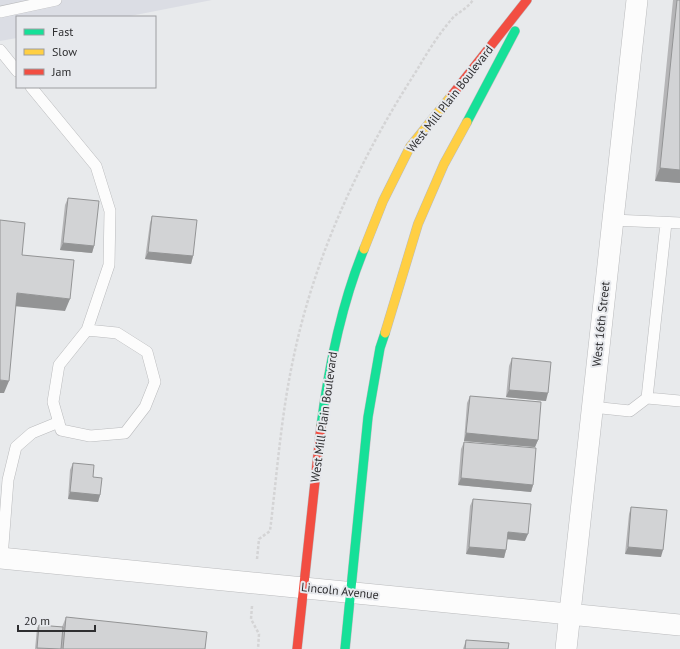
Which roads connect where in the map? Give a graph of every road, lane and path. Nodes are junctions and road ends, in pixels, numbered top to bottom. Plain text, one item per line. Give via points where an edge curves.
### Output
1 (56, 0) edge
2 (473, 0) edge
3 (526, 0) edge
4 (531, 0) edge
5 (638, 0) edge
6 (467, 9) dead end
7 (0, 12) edge
8 (0, 50) edge
9 (16, 70) edge
10 (32, 88) edge
11 (613, 220) junction
12 (666, 223) junction
13 (680, 223) edge
14 (88, 330) junction
15 (646, 398) junction
16 (680, 401) edge
17 (592, 407) junction
18 (59, 422) junction
19 (1, 558) edge
20 (303, 588) junction
21 (350, 592) junction
22 (569, 614) junction
23 (251, 619) dead end
24 (680, 625) edge
25 (258, 649) edge
26 (297, 649) edge
27 (345, 649) edge
28 (566, 649) edge

1 - 7 lane
2 - 6 path
3 - 20 main road, West Mill Plain Boulevard via 410,147 383,201 353,276 329,368
4 - 21 main road, West Mill Plain Boulevard via 444,164 418,224 403,272 380,348 368,417
5 - 11 street, West 16th Street
8 - 9 lane
10 - 14 lane via 96,166 110,210 109,265
11 - 12 lane
11 - 17 street, West 16th Street
12 - 13 lane
12 - 15 lane
14 - 18 lane via 60,365 53,402
14 - 18 lane via 116,333 147,352 155,382 146,407 125,433 90,436 61,430
15 - 16 lane
15 - 17 lane via 630,411
17 - 22 street, West 16th Street
18 - 19 lane via 32,433 16,447 8,480
19 - 20 street, Lincoln Avenue
20 - 21 street, Lincoln Avenue
20 - 26 main road, West Mill Plain Boulevard
21 - 22 street, Lincoln Avenue
21 - 27 main road, West Mill Plain Boulevard
22 - 24 street, Lincoln Avenue
22 - 28 street, West 16th Street
23 - 25 path via 259,634

